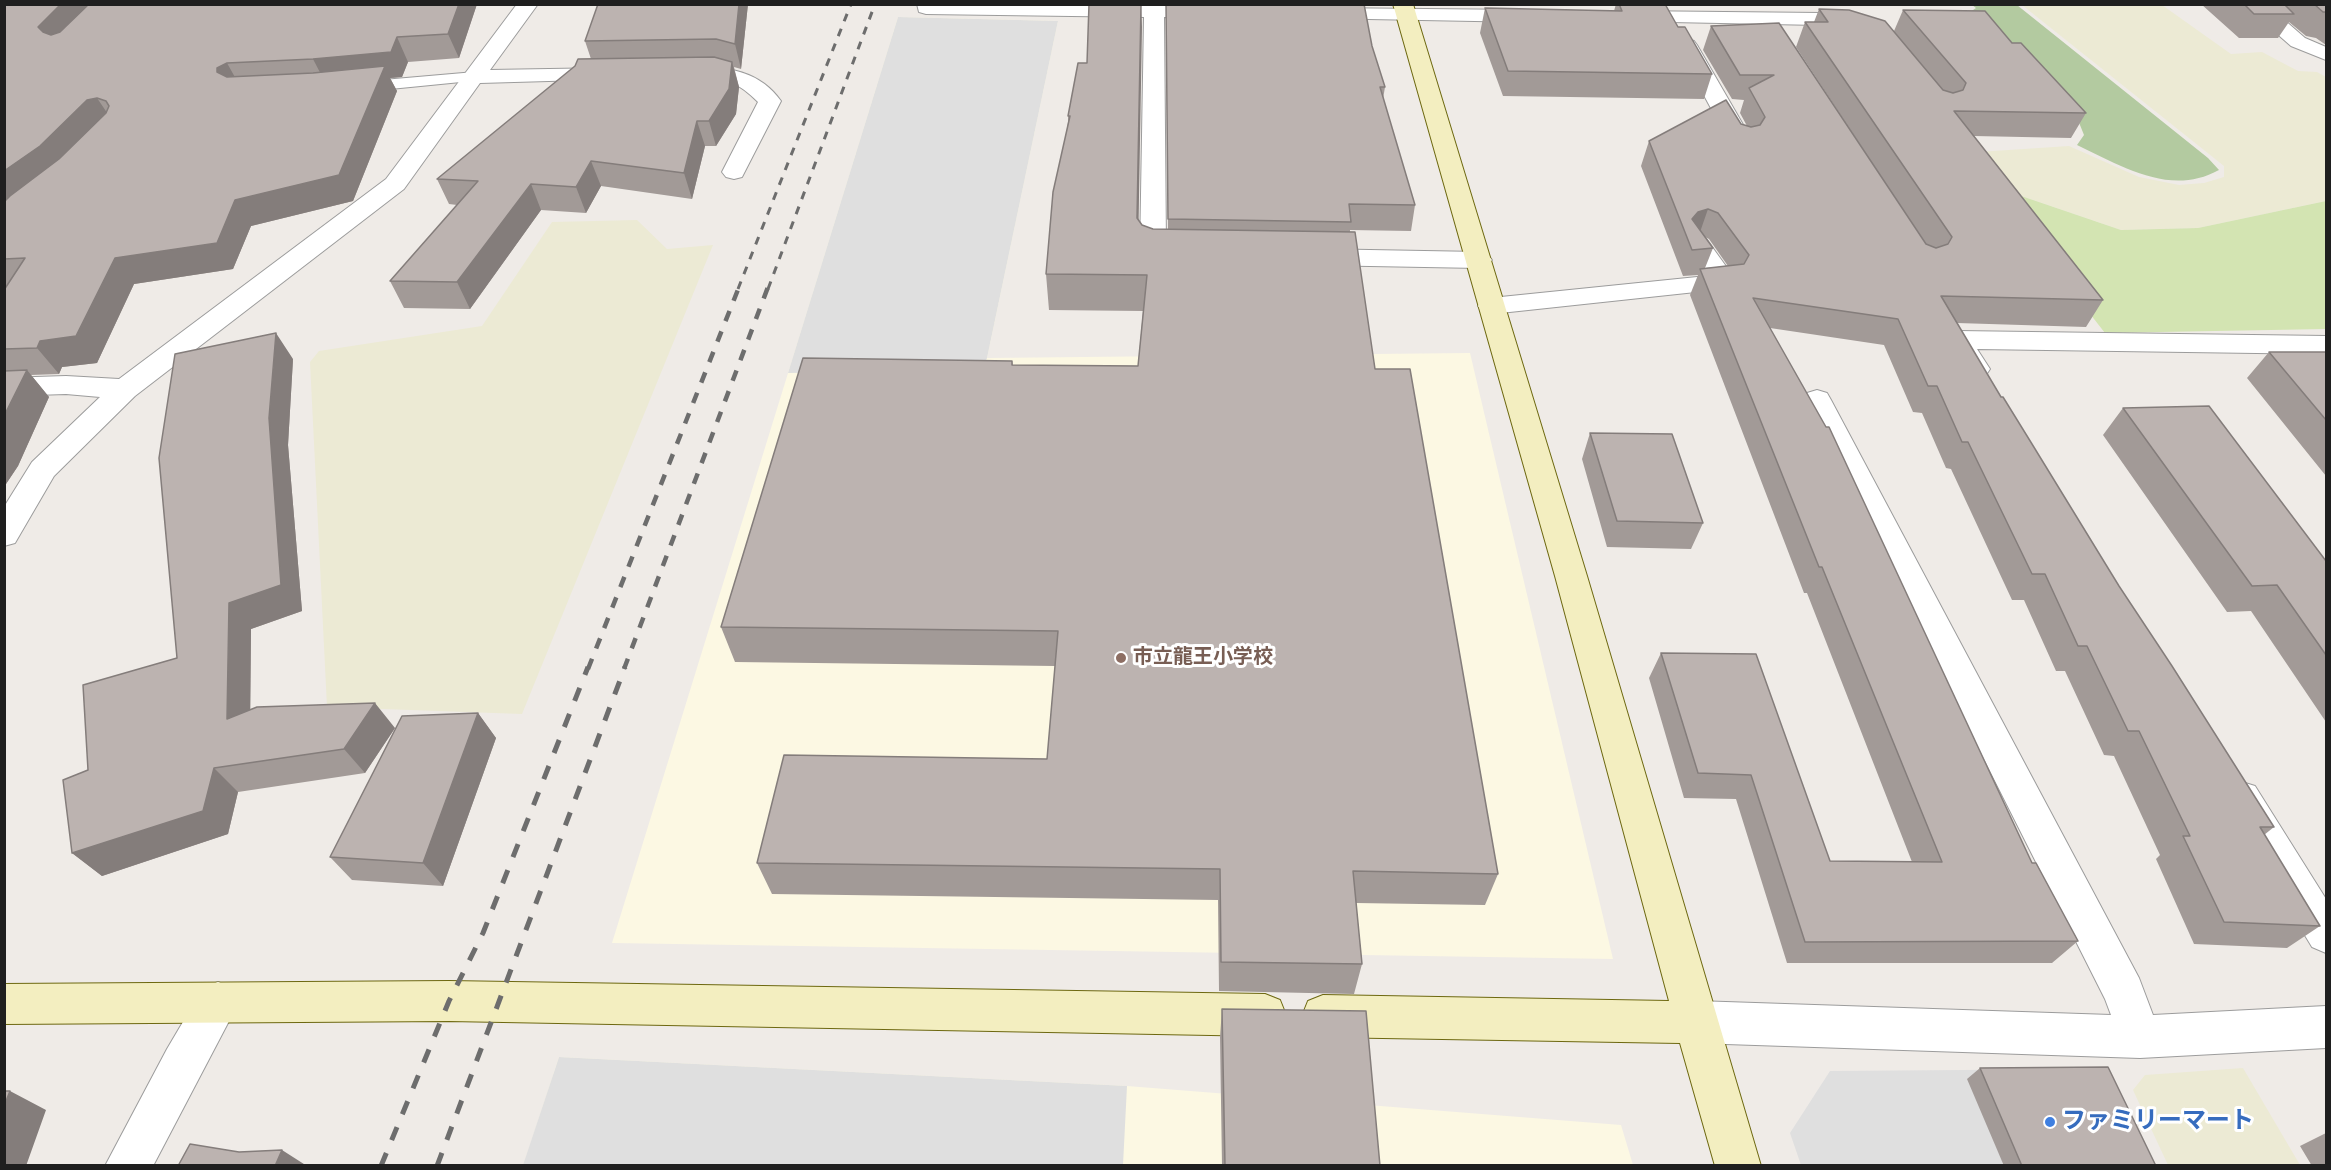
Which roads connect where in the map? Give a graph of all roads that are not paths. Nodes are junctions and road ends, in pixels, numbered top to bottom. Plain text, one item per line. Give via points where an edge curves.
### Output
1 (528, 4) edge
2 (927, 4) edge
3 (2253, 4) edge
4 (1404, 10) edge
5 (1154, 11) junction
6 (1234, 12) edge
7 (1303, 14) edge
8 (1544, 16) edge
9 (1614, 17) edge
10 (1672, 18) junction
11 (1764, 18) junction
12 (1873, 36) edge
13 (1777, 38) edge
14 (2326, 54) edge
15 (675, 73) edge
16 (628, 74) edge
17 (475, 77) junction
18 (348, 88) edge
19 (1742, 143) edge
20 (734, 172) dead end
21 (1698, 245) edge
22 (1188, 255) edge
23 (1295, 257) edge
24 (1479, 260) junction
25 (1491, 306) junction
26 (2326, 345) edge
27 (4, 387) edge
28 (125, 389) junction
29 (1989, 390) edge
30 (1817, 400) dead end
31 (4, 535) edge
32 (2226, 773) edge
33 (2326, 934) edge
34 (218, 1002) junction
35 (4, 1004) edge
36 (1696, 1022) junction
37 (2326, 1028) edge
38 (2140, 1037) junction
39 (128, 1166) edge
40 (1738, 1166) edge

1 - 17 street
2 - 5 street via 926,8
3 - 14 street via 2298,42
4 - 7 street
4 - 8 street
4 - 24 street
5 - 6 street
5 - 22 street via 1153,254
9 - 10 street
10 - 11 street
10 - 19 street
11 - 12 street via 1821,20
11 - 13 street
15 - 20 street via 723,72 751,81 770,101
16 - 17 street
17 - 18 lane
17 - 28 street via 395,184
21 - 25 street via 1724,282
23 - 24 street
24 - 25 street
25 - 36 street
26 - 29 street via 1958,340
27 - 28 street via 66,385
28 - 31 street via 43,469
30 - 38 street via 2124,992
32 - 33 street
34 - 35 street
34 - 36 street via 449,1001
34 - 39 street
36 - 38 street
36 - 40 street
37 - 38 street

